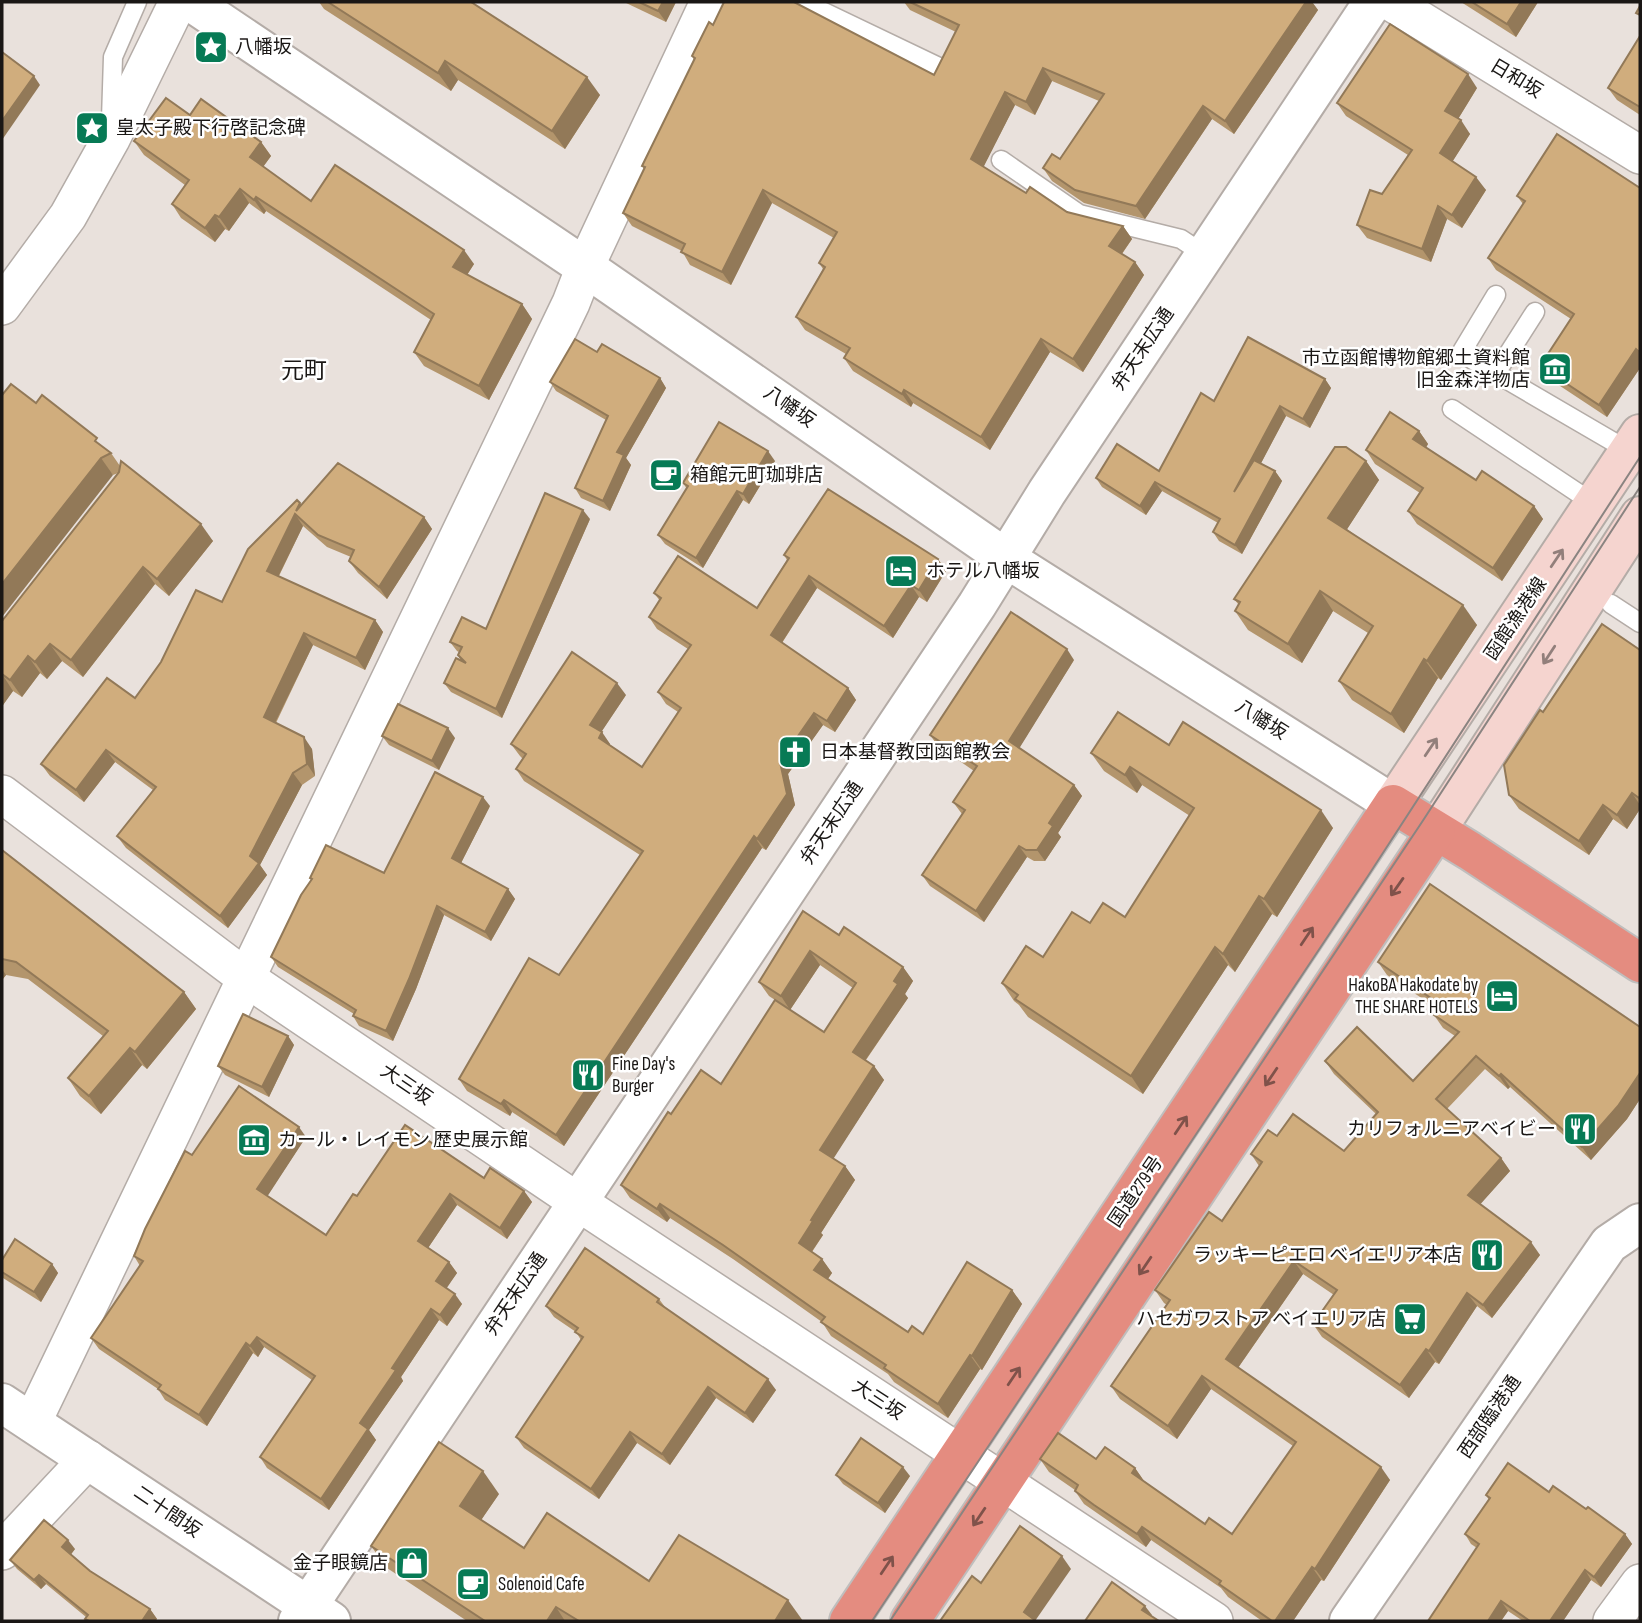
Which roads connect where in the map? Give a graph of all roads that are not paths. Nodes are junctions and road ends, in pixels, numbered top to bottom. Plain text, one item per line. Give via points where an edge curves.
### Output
1 (136, 2) edge
2 (178, 2) edge
3 (191, 2) edge
4 (709, 2) edge
5 (803, 2) edge
6 (1373, 2) edge
7 (1391, 2) edge
8 (941, 68) edge
9 (110, 139) junction
10 (1640, 155) edge
11 (1001, 160) dead end
12 (1205, 255) junction
13 (585, 267) junction
14 (6, 291) edge
15 (1496, 295) dead end
16 (1535, 312) edge
17 (1496, 373) junction
18 (1452, 410) dead end
19 (1635, 442) edge
20 (1593, 503) junction
21 (1640, 516) edge
22 (1007, 559) junction
23 (1611, 604) dead end
24 (1640, 623) edge
25 (2, 794) edge
26 (1393, 804) junction
27 (1436, 831) junction
28 (1640, 963) edge
29 (246, 978) junction
30 (578, 1202) junction
31 (1637, 1231) edge
32 (17, 1413) edge
33 (961, 1454) junction
34 (88, 1459) junction
35 (1003, 1481) junction
36 (2, 1551) edge
37 (1640, 1583) edge
38 (312, 1616) edge
39 (849, 1621) edge
40 (909, 1621) edge
41 (1214, 1621) edge
42 (1349, 1621) edge
43 (1612, 1621) edge

1 - 9 lane via 113,57
2 - 9 street
3 - 13 street, 八幡坂
4 - 13 street
5 - 8 lane
6 - 12 street, 弁天末広通
7 - 10 street, 日和坂
9 - 14 street via 68,216
11 - 12 lane via 1079,214 1181,239
12 - 22 street, 弁天末広通
13 - 22 street, 八幡坂
13 - 29 street
15 - 17 lane via 1461,353
16 - 17 lane
17 - 19 lane
18 - 20 lane
19 - 20 main road, 函館漁港線
26 -> 20 main road, 函館漁港線
21 -> 27 main road
22 - 26 street, 八幡坂
22 - 30 street, 弁天末広通
23 - 24 lane
25 - 29 street, 大三坂
26 - 27 highway
33 -> 26 highway, 国道279号
27 - 28 highway
27 -> 35 highway
29 - 30 street, 大三坂
29 - 32 street
30 - 33 street, 大三坂
30 - 38 street, 弁天末広通
31 - 42 street, 西部臨港通 via 1609,1244
32 - 34 street, 二十間坂
33 - 35 street, 大三坂
39 -> 33 highway, 国道279号
34 - 36 street
34 - 38 street, 二十間坂
35 -> 40 highway
35 - 41 street, 大三坂
37 - 43 street

